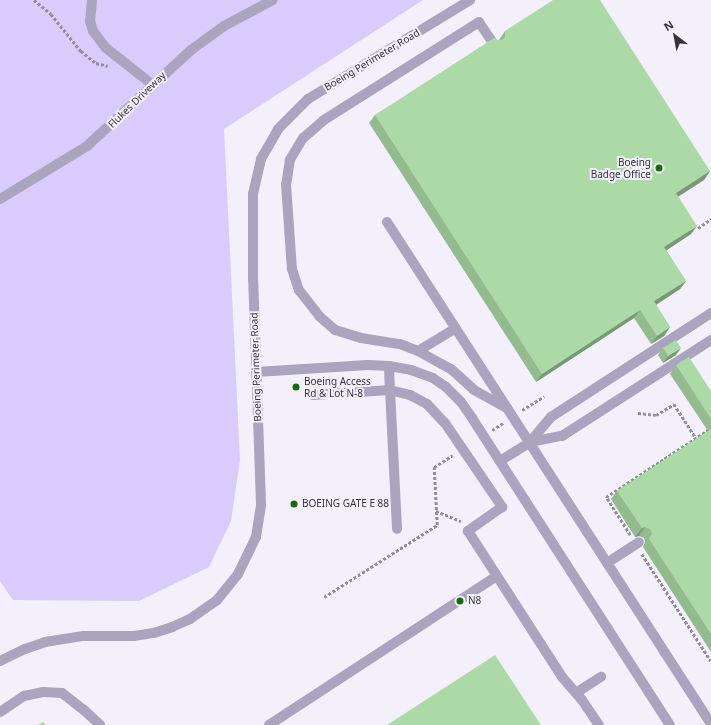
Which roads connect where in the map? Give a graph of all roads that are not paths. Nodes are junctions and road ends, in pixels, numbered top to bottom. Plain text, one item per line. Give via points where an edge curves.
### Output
1 (92, 0) edge
2 (273, 0) edge
3 (470, 0) edge
4 (494, 43) edge
5 (152, 85) junction
6 (0, 199) edge
7 (387, 222) dead end
8 (711, 313) edge
9 (456, 328) junction
10 (711, 340) edge
11 (418, 351) junction
12 (389, 366) junction
13 (256, 372) junction
14 (390, 390) junction
15 (313, 395) dead end
16 (507, 408) junction
17 (530, 442) junction
18 (500, 461) junction
19 (396, 529) dead end
20 (637, 543) road end
21 (607, 563) junction
22 (497, 576) junction
23 (0, 660) edge
24 (601, 677) dead end
25 (576, 693) junction
26 (0, 712) edge
27 (711, 724) edge
28 (100, 725) edge
29 (269, 725) edge
30 (598, 725) edge
31 (670, 725) edge

1 - 5 street via 90,21 93,31 106,48
2 - 5 street, Flukes Driveway via 224,26
3 - 13 street, Boeing Perimeter Road via 308,99 278,129 261,159 253,194
4 - 11 street via 479,22 324,120 303,138 290,160 286,184 292,269 299,290 308,304 335,330 361,338 400,344
5 - 6 street, Flukes Driveway via 88,146
7 - 9 street
8 - 17 street via 551,417
9 - 11 street
9 - 16 street
10 - 17 street via 562,436
11 - 16 street via 451,369 474,390
12 - 13 street
12 - 14 street
12 - 18 street via 433,378 446,387 461,402
13 - 23 street, Boeing Perimeter Road via 259,520 249,555 228,588 217,600 190,619 154,633 134,636 70,637 45,642
14 - 15 street
14 - 19 street
14 - 22 street via 410,395 427,404 445,423 502,507 468,530
16 - 17 street
17 - 18 street
17 - 21 street
18 - 31 street
20 - 21 street
21 - 27 street
22 - 25 street via 562,677
22 - 29 street
24 - 25 street
25 - 30 street
26 - 28 street via 24,696 43,692 62,693

